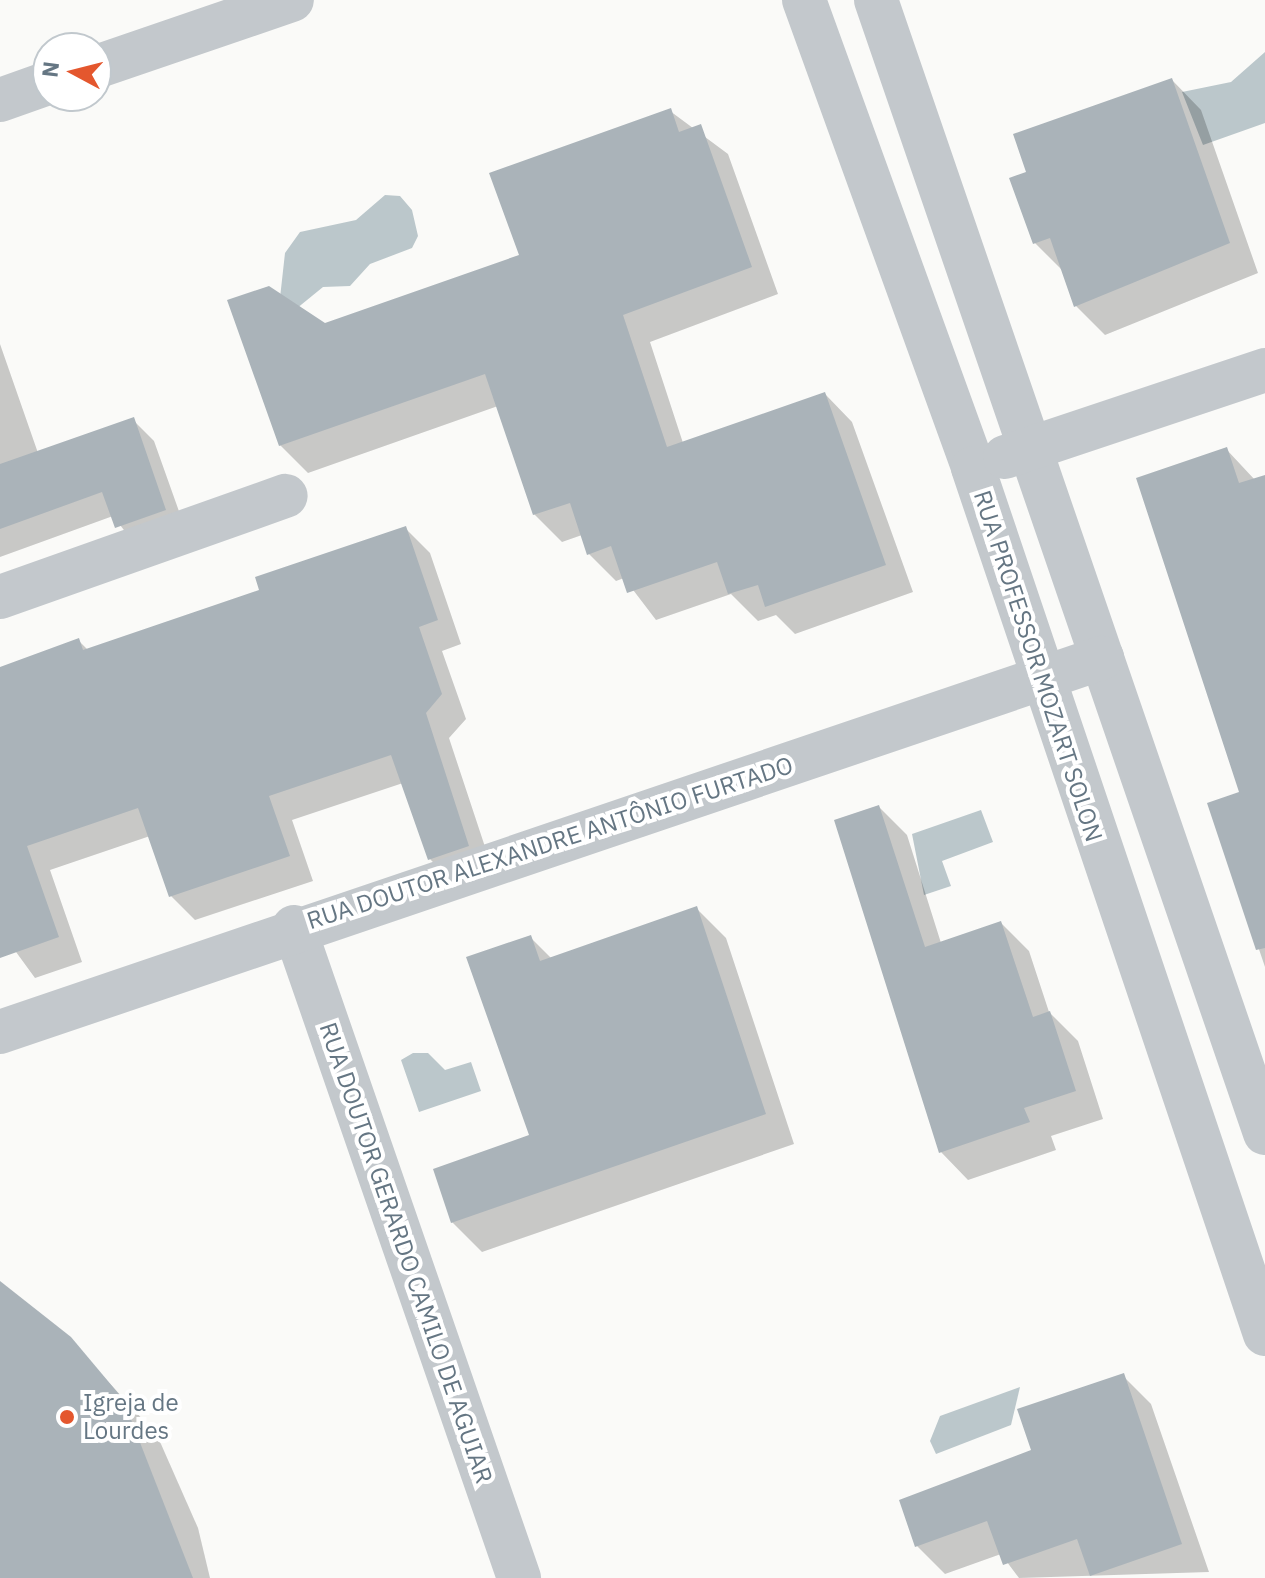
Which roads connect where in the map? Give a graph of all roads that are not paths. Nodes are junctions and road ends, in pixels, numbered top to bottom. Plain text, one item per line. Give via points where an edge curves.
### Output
1 (292, 0) edge
2 (804, 0) edge
3 (876, 0) edge
4 (112, 62) edge
5 (32, 89) edge
6 (0, 100) edge
7 (1265, 370) edge
8 (1031, 448) junction
9 (973, 468) junction
10 (286, 496) dead end
11 (0, 597) edge
12 (1102, 658) junction
13 (1042, 681) junction
14 (294, 927) junction
15 (0, 1032) edge
16 (1265, 1133) edge
17 (1265, 1334) edge
18 (519, 1578) edge

1 - 4 street
2 - 9 street, RUA PROFESSOR MOZART SOLON
3 - 8 street
5 - 6 street
7 - 8 street
8 - 9 street
8 - 12 street
9 - 13 street, RUA PROFESSOR MOZART SOLON
10 - 11 street
12 - 13 street, RUA DOUTOR ALEXANDRE ANTÔNIO FURTADO
12 - 16 street
13 - 14 street, RUA DOUTOR ALEXANDRE ANTÔNIO FURTADO
13 - 17 street, RUA PROFESSOR MOZART SOLON
14 - 15 street, RUA DOUTOR ALEXANDRE ANTÔNIO FURTADO
14 - 18 street, RUA DOUTOR GERARDO CAMILO DE AGUIAR

